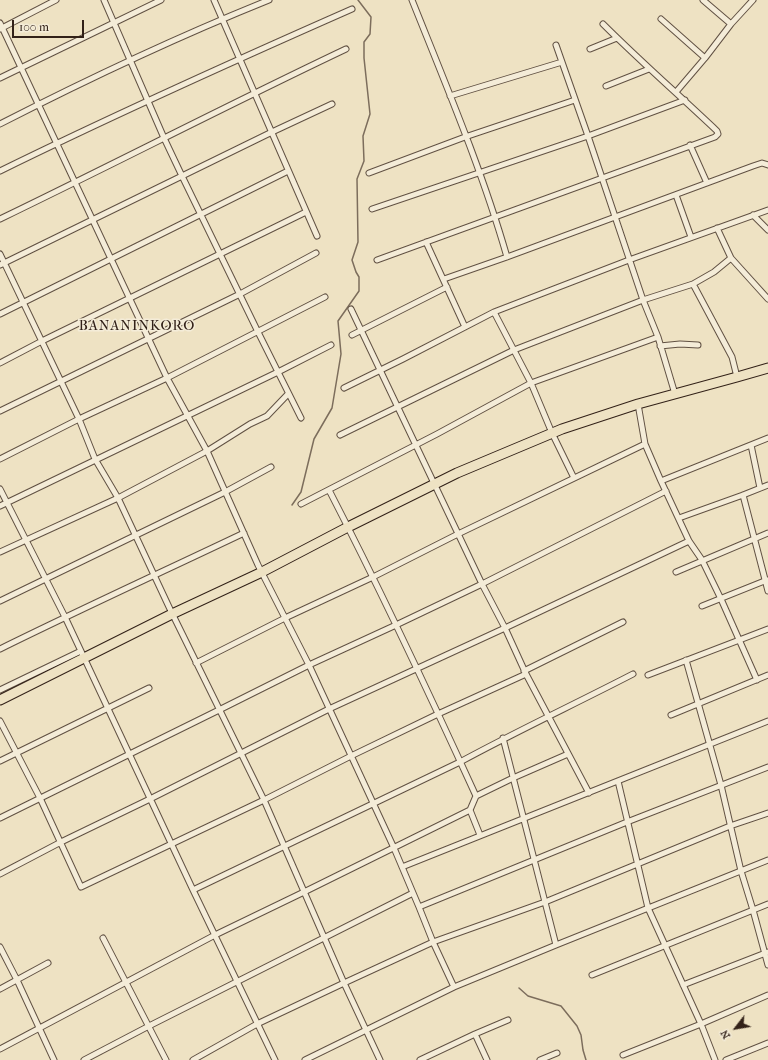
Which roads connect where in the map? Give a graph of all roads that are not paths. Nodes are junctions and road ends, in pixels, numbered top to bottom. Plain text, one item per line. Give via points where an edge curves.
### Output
1 (56, 0) edge
2 (104, 0) edge
3 (160, 0) edge
4 (214, 0) edge
5 (269, 0) edge
6 (412, 0) edge
7 (703, 0) edge
8 (753, 0) edge
9 (352, 9) dead end
10 (223, 19) junction
11 (661, 19) dead end
12 (114, 23) junction
13 (603, 24) dead end
14 (731, 24) junction
15 (1, 26) edge
16 (617, 38) junction
17 (556, 45) dead end
18 (346, 49) dead end
19 (590, 49) dead end
20 (240, 58) junction
21 (705, 58) junction
22 (130, 60) junction
23 (562, 62) junction
24 (22, 68) junction
25 (650, 69) junction
26 (0, 78) edge
27 (606, 86) dead end
28 (255, 92) junction
29 (676, 92) junction
30 (450, 96) junction
31 (575, 100) junction
32 (685, 100) junction
33 (148, 101) junction
34 (39, 104) junction
35 (332, 104) dead end
36 (0, 124) edge
37 (272, 132) junction
38 (588, 136) junction
39 (466, 137) junction
40 (164, 138) junction
41 (57, 143) junction
42 (690, 145) junction
43 (768, 165) edge
44 (0, 171) edge
45 (288, 171) junction
46 (369, 173) dead end
47 (480, 173) junction
48 (182, 176) junction
49 (601, 178) junction
50 (75, 182) junction
51 (706, 183) junction
52 (676, 195) junction
53 (372, 209) dead end
54 (768, 210) edge
55 (306, 212) junction
56 (201, 214) junction
57 (753, 215) junction
58 (495, 216) junction
59 (614, 217) junction
60 (0, 219) edge
61 (93, 220) junction
62 (717, 228) junction
63 (768, 230) edge
64 (317, 236) dead end
65 (691, 238) junction
66 (426, 242) junction
67 (0, 254) edge
68 (220, 254) junction
69 (316, 254) dead end
70 (507, 258) junction
71 (731, 258) junction
72 (111, 259) junction
73 (377, 260) dead end
74 (629, 260) junction
75 (2, 264) edge
76 (444, 279) junction
77 (693, 284) junction
78 (447, 287) junction
79 (240, 294) junction
80 (325, 298) dead end
81 (130, 299) junction
82 (768, 299) edge
83 (643, 300) junction
84 (24, 303) junction
85 (350, 310) dead end
86 (494, 312) junction
87 (0, 314) edge
88 (465, 327) junction
89 (361, 331) junction
90 (258, 332) junction
91 (352, 335) dead end
92 (658, 337) junction
93 (149, 338) junction
94 (42, 341) junction
95 (331, 345) dead end
96 (698, 345) dead end
97 (660, 346) junction
98 (514, 350) junction
99 (0, 363) edge
100 (768, 368) edge
101 (380, 370) junction
102 (278, 372) junction
103 (737, 377) junction
104 (167, 378) junction
105 (61, 381) junction
106 (531, 383) junction
107 (344, 388) dead end
108 (288, 394) junction
109 (675, 394) junction
110 (638, 404) junction
111 (398, 407) junction
112 (0, 411) edge
113 (187, 415) junction
114 (301, 418) dead end
115 (79, 419) junction
116 (552, 433) junction
117 (340, 435) dead end
118 (768, 438) edge
119 (645, 444) junction
120 (751, 445) junction
121 (416, 446) junction
122 (207, 451) junction
123 (0, 459) edge
124 (95, 460) junction
125 (271, 468) dead end
126 (574, 478) junction
127 (661, 481) junction
128 (434, 485) junction
129 (768, 485) edge
130 (760, 488) junction
131 (0, 489) edge
132 (329, 490) junction
133 (666, 491) junction
134 (225, 492) junction
135 (743, 495) junction
136 (118, 498) junction
137 (7, 503) junction
138 (301, 504) dead end
139 (0, 506) edge
140 (679, 518) junction
141 (348, 527) junction
142 (244, 533) junction
143 (768, 533) edge
144 (458, 534) junction
145 (136, 535) junction
146 (754, 538) junction
147 (26, 540) junction
148 (689, 541) junction
149 (0, 552) edge
150 (702, 560) junction
151 (262, 572) junction
152 (676, 572) dead end
153 (154, 576) junction
154 (373, 577) junction
155 (46, 578) junction
156 (766, 580) edge
157 (482, 584) junction
158 (768, 591) edge
159 (721, 599) junction
160 (0, 601) edge
161 (702, 606) dead end
162 (172, 614) junction
163 (65, 617) junction
164 (285, 618) junction
165 (623, 622) dead end
166 (396, 625) junction
167 (505, 628) junction
168 (768, 629) edge
169 (740, 640) junction
170 (0, 649) edge
171 (82, 654) junction
172 (686, 660) junction
173 (196, 663) junction
174 (309, 665) junction
175 (417, 668) junction
176 (525, 673) junction
177 (633, 674) dead end
178 (648, 675) dead end
179 (768, 675) edge
180 (757, 680) junction
181 (149, 688) dead end
182 (0, 690) edge
183 (0, 700) edge
184 (698, 703) junction
185 (107, 708) junction
186 (329, 709) junction
187 (219, 710) junction
188 (438, 714) junction
189 (671, 714) dead end
190 (549, 717) junction
191 (0, 720) edge
192 (768, 721) edge
193 (504, 738) junction
194 (710, 744) junction
195 (16, 753) junction
196 (240, 754) junction
197 (568, 754) junction
198 (129, 755) junction
199 (351, 756) junction
200 (0, 761) edge
201 (460, 762) junction
202 (768, 767) edge
203 (513, 778) junction
204 (618, 781) junction
205 (721, 785) junction
206 (589, 793) junction
207 (476, 796) junction
208 (40, 798) junction
209 (150, 799) junction
210 (264, 800) junction
211 (373, 804) junction
212 (470, 810) junction
213 (768, 813) edge
214 (523, 817) junction
215 (0, 818) edge
216 (627, 822) junction
217 (730, 826) junction
218 (480, 835) junction
219 (61, 842) junction
220 (171, 844) junction
221 (284, 846) junction
222 (394, 848) junction
223 (534, 860) junction
224 (768, 860) edge
225 (638, 864) junction
226 (402, 867) junction
227 (741, 871) junction
228 (0, 874) edge
229 (193, 890) junction
230 (304, 892) junction
231 (413, 893) junction
232 (545, 902) junction
233 (768, 904) edge
234 (419, 907) junction
235 (648, 908) junction
236 (753, 910) junction
237 (214, 935) junction
238 (103, 938) dead end
239 (324, 938) junction
240 (433, 942) junction
241 (556, 945) junction
242 (666, 945) junction
243 (0, 947) edge
244 (766, 952) edge
245 (48, 963) dead end
246 (768, 966) edge
247 (592, 975) dead end
248 (17, 980) junction
249 (127, 982) junction
250 (237, 982) junction
251 (344, 983) junction
252 (683, 985) junction
253 (454, 987) junction
254 (0, 989) edge
255 (768, 995) edge
256 (508, 1020) dead end
257 (257, 1024) junction
258 (701, 1024) junction
259 (149, 1026) junction
260 (39, 1028) junction
261 (367, 1030) junction
262 (475, 1034) junction
263 (768, 1043) edge
264 (0, 1049) edge
265 (557, 1053) dead end
266 (623, 1055) dead end
267 (54, 1060) edge
268 (84, 1060) edge
269 (166, 1060) edge
270 (193, 1060) edge
271 (275, 1060) edge
272 (305, 1060) edge
273 (380, 1060) edge
274 (420, 1060) edge
275 (487, 1060) edge
276 (540, 1060) edge
277 (715, 1060) edge
278 (726, 1060) edge

1 - 15 street
2 - 12 street
3 - 12 street
4 - 10 street
5 - 10 street
6 - 30 street
7 - 14 street
8 - 14 street
9 - 20 street
10 - 20 street
10 - 22 street
11 - 21 street
12 - 22 street
12 - 24 street
13 - 16 street
14 - 21 street
15 - 24 street
16 - 19 street
16 - 25 street
17 - 23 street
18 - 28 street
20 - 28 street
20 - 33 street
21 - 29 street
22 - 33 street
22 - 34 street
23 - 30 street
23 - 31 street
24 - 26 street
24 - 34 street
25 - 27 street
25 - 29 street
28 - 37 street
28 - 40 street
29 - 32 street
30 - 39 street
31 - 38 street
31 - 39 street
32 - 38 street
32 - 42 street via 718,134
33 - 40 street
33 - 41 street
34 - 36 street
34 - 41 street
35 - 37 street
37 - 45 street
37 - 48 street
38 - 47 street
38 - 49 street
39 - 46 street
39 - 47 street
40 - 48 street
40 - 50 street
41 - 44 street
41 - 50 street
42 - 49 street
42 - 51 street
43 - 51 street via 753,166
45 - 55 street
45 - 56 street
47 - 53 street
47 - 58 street
48 - 56 street
48 - 61 street
49 - 58 street
49 - 59 street
50 - 60 street
50 - 61 street
51 - 52 street
52 - 59 street
52 - 65 street
54 - 57 street
55 - 64 street
55 - 68 street
56 - 68 street
56 - 72 street
57 - 62 street
57 - 63 street
58 - 66 street
58 - 70 street
59 - 70 street
59 - 74 street
61 - 72 street
61 - 75 street
62 - 65 street
62 - 71 street
65 - 74 street
66 - 73 street
66 - 76 street
67 - 75 street
68 - 79 street
68 - 81 street
69 - 79 street
70 - 76 street
71 - 77 street
71 - 82 street
72 - 81 street
72 - 84 street
74 - 83 street
74 - 86 street
75 - 84 street
76 - 78 street
77 - 83 street
77 - 103 street via 732,357
78 - 88 street
78 - 89 street
79 - 90 street
79 - 93 street
80 - 90 street
81 - 93 street
81 - 94 street
83 - 92 street
83 - 98 street
84 - 87 street
84 - 94 street
85 - 89 street
86 - 88 street
86 - 98 street
88 - 101 street
89 - 91 street
89 - 101 street
90 - 102 street
90 - 104 street
92 - 97 street
92 - 106 street
93 - 104 street
93 - 105 street
94 - 99 street
94 - 105 street
95 - 102 street
96 - 97 street
97 - 109 street
98 - 106 street
98 - 111 street
100 - 103 highway
101 - 107 street
101 - 111 street
102 - 108 street
102 - 113 street
103 - 109 highway
104 - 113 street
104 - 115 street
105 - 112 street
105 - 115 street
106 - 116 street
106 - 121 street
108 - 114 street
108 - 122 street via 267,416
109 - 110 highway
110 - 116 highway
110 - 119 street
111 - 117 street
111 - 121 street
113 - 122 street
113 - 124 street
115 - 123 street
115 - 124 street
116 - 126 street
116 - 128 highway
118 - 120 street
119 - 126 street
119 - 127 street
120 - 127 street
120 - 130 street
121 - 128 street
121 - 132 street
122 - 134 street
122 - 136 street
124 - 136 street
124 - 137 street
125 - 134 street
126 - 144 street
127 - 133 street
128 - 141 highway
128 - 144 street
129 - 130 street
130 - 135 street
131 - 137 street
132 - 138 street
132 - 141 street
133 - 140 street
133 - 157 street
134 - 142 street
134 - 145 street
135 - 140 street
135 - 146 street
136 - 145 street
136 - 147 street
137 - 139 street
137 - 147 street
140 - 148 street
141 - 151 highway
141 - 154 street
142 - 151 street
142 - 153 street
143 - 146 street
144 - 154 street
144 - 157 street
145 - 153 street
145 - 155 street
146 - 150 street
146 - 156 street
147 - 149 street
147 - 155 street
148 - 150 street
148 - 167 street
150 - 152 street
150 - 159 street
151 - 162 highway
151 - 164 street
153 - 162 street
153 - 163 street
154 - 164 street
154 - 166 street
155 - 160 street
155 - 163 street
156 - 158 street
156 - 159 street
157 - 166 street
157 - 167 street
159 - 161 street
159 - 169 street
162 - 171 highway
162 - 173 street
163 - 170 street
163 - 171 street
164 - 173 street
164 - 174 street
165 - 176 street
166 - 174 street
166 - 175 street
167 - 175 street
167 - 176 street
168 - 169 street
169 - 172 street
169 - 180 street
171 - 182 street
171 - 183 highway
171 - 185 street
172 - 178 street
172 - 184 street
173 - 187 street
174 - 186 street
174 - 187 street
175 - 186 street
175 - 188 street
176 - 188 street
176 - 190 street
177 - 190 street
179 - 180 street
180 - 184 street
181 - 185 street
184 - 189 street
184 - 194 street
185 - 195 street
185 - 198 street
186 - 196 street
186 - 199 street
187 - 196 street
187 - 198 street
188 - 199 street
188 - 201 street
190 - 193 street
190 - 197 street
191 - 195 street
192 - 194 street
193 - 201 street
193 - 203 street
194 - 204 street
194 - 205 street
195 - 200 street
195 - 208 street
196 - 209 street
196 - 210 street
197 - 203 street
197 - 206 street
198 - 208 street
198 - 209 street
199 - 210 street
199 - 211 street
201 - 207 street
201 - 211 street
202 - 205 street
203 - 207 street
203 - 214 street
204 - 206 street
204 - 216 street
205 - 216 street
205 - 217 street
206 - 214 street
207 - 212 street
208 - 215 street
208 - 219 street
209 - 219 street
209 - 220 street
210 - 220 street
210 - 221 street
211 - 221 street
211 - 222 street
212 - 218 street
212 - 222 street
213 - 217 street
214 - 218 street
214 - 223 street
216 - 223 street
216 - 225 street
217 - 225 street
217 - 227 street
218 - 226 street
219 - 220 street via 82,887
219 - 228 street
220 - 229 street
221 - 229 street
221 - 230 street
222 - 226 street
222 - 230 street
223 - 232 street
223 - 234 street
224 - 227 street
225 - 232 street
225 - 235 street
226 - 231 street
227 - 235 street
227 - 236 street
229 - 237 street
230 - 237 street
230 - 239 street
231 - 234 street
231 - 239 street
232 - 240 street
232 - 241 street
233 - 236 street
234 - 240 street
235 - 241 street
235 - 242 street
236 - 242 street
236 - 244 street
237 - 249 street
237 - 250 street
238 - 249 street
239 - 250 street
239 - 251 street
240 - 251 street
240 - 253 street
241 - 253 street
242 - 247 street
242 - 252 street
243 - 248 street
244 - 246 street
244 - 252 street
245 - 248 street
248 - 254 street
248 - 260 street
249 - 259 street
249 - 260 street
250 - 257 street
250 - 259 street
251 - 257 street
251 - 261 street
252 - 258 street
253 - 261 street
255 - 258 street
256 - 262 street
257 - 270 street
257 - 271 street
258 - 266 street
258 - 277 street
259 - 268 street
259 - 269 street
260 - 264 street
260 - 267 street
261 - 272 street
261 - 273 street
262 - 274 street
262 - 275 street
263 - 278 street
265 - 276 street

